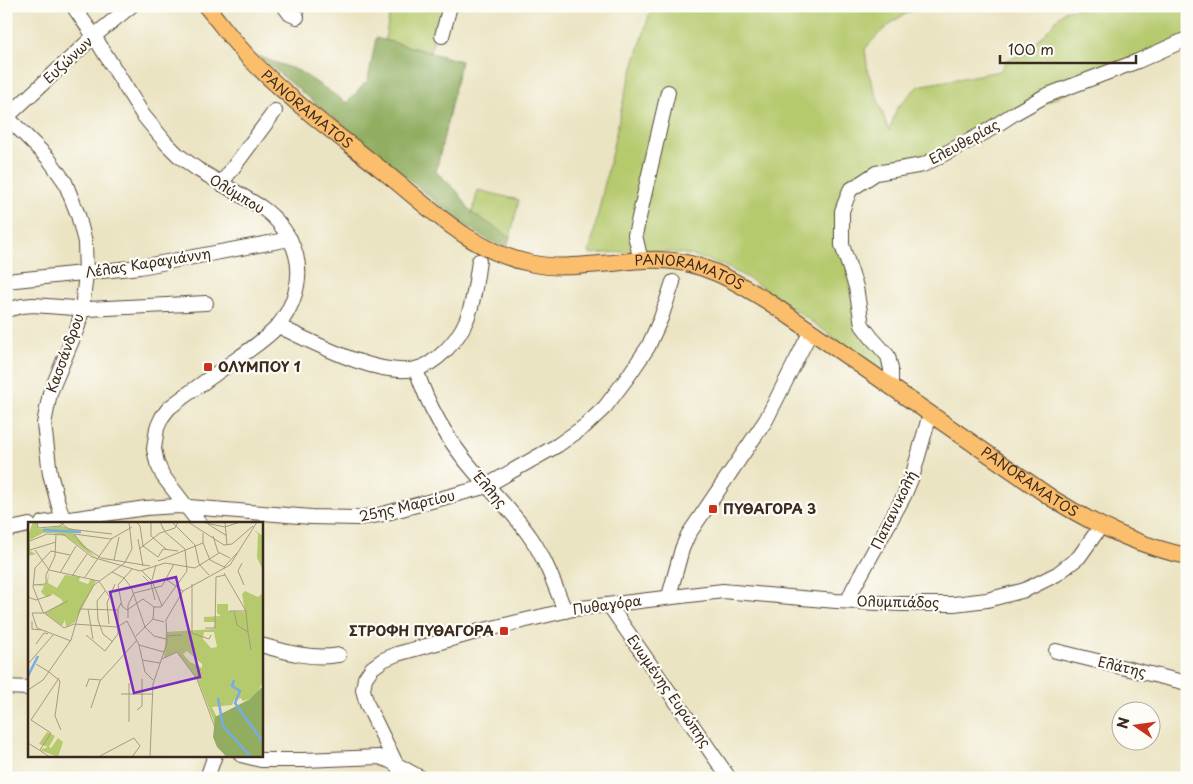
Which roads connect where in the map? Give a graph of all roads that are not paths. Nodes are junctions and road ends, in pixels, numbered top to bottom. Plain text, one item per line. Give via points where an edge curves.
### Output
1 (73, 6) edge
2 (130, 6) edge
3 (206, 6) edge
4 (284, 6) edge
5 (450, 6) edge
6 (297, 17) dead end
7 (94, 36) junction
8 (442, 36) dead end
9 (1187, 39) edge
10 (668, 92) dead end
11 (275, 111) dead end
12 (7, 116) edge
13 (221, 184) junction
14 (290, 239) junction
15 (641, 260) junction
16 (479, 261) dead end
17 (86, 274) junction
18 (6, 281) edge
19 (673, 282) dead end
20 (206, 302) dead end
21 (82, 309) junction
22 (6, 310) edge
23 (278, 326) junction
24 (811, 331) junction
25 (416, 369) junction
26 (891, 387) junction
27 (930, 414) junction
28 (488, 486) junction
29 (188, 507) junction
30 (65, 521) edge
31 (198, 522) edge
32 (28, 525) edge
33 (1101, 526) junction
34 (6, 530) edge
35 (1187, 556) edge
36 (669, 596) junction
37 (848, 601) junction
38 (609, 605) junction
39 (565, 611) junction
40 (262, 645) edge
41 (1056, 651) dead end
42 (339, 655) dead end
43 (1187, 682) edge
44 (6, 687) edge
45 (28, 688) edge
46 (215, 756) edge
47 (245, 756) edge
48 (401, 771) edge
49 (207, 778) edge
50 (421, 778) edge
51 (729, 778) edge

1 - 7 street, Ολύμπου
2 - 7 street, Ευζώνων
3 - 15 main road, PANORAMATOS via 251,61 292,98 479,245 515,260 547,266
4 - 6 street
5 - 8 street
7 - 12 street, Ευζώνων
7 - 13 street, Ολύμπου via 159,136 184,160
9 - 26 street, Ελευθερίας via 1138,62 1045,96 922,165 876,174 850,190 842,212 842,245 856,287 862,325 888,356
10 - 15 street via 635,235
11 - 13 street
12 - 17 street, Κασσάνδρου via 48,158 65,182 85,242
13 - 14 street, Ολύμπου via 268,212
14 - 17 street, Λέλας Καραγιάννη
14 - 23 street, Ολύμπου via 297,258 298,279 291,303
15 - 24 main road, PANORAMATOS via 680,262 715,272 755,293
16 - 25 street via 467,320 450,347
17 - 18 street, Λέλας Καραγιάννη
17 - 21 street, Κασσάνδρου
19 - 28 street, 25ης Μαρτίου via 648,347 605,407 558,446
20 - 21 street
21 - 22 street via 34,305
21 - 30 street, Κασσάνδρου via 50,393 44,424 50,474
23 - 25 street via 345,356 378,366
23 - 29 street, Ολύμπου via 173,405 160,420 155,443 156,463
24 - 26 main road, PANORAMATOS
24 - 36 street via 766,420 688,535
25 - 28 street, Έλλης via 446,434
26 - 27 main road, PANORAMATOS
27 - 33 main road, PANORAMATOS via 1053,499
27 - 37 street, Παπανικολή via 904,496
28 - 29 street, 25ης Μαρτίου via 358,518
28 - 39 street, Έλλης via 530,536
29 - 30 street, 25ης Μαρτίου via 158,507
29 - 31 street, Ολύμπου
32 - 34 street
33 - 35 main road, PANORAMATOS via 1144,545
33 - 37 street, Ολυμπιάδος via 1083,552 1065,568 1038,585 1016,593 962,603
36 - 37 street, Ολυμπιάδος via 723,591
36 - 38 street, Πυθαγόρα
38 - 39 street, Πυθαγόρα
38 - 51 street, Ενωμένης Ευρώπης
39 - 48 street, Πυθαγόρα via 397,654 372,668 364,682 364,699
40 - 42 street via 290,653
41 - 43 street, Ελάτης
44 - 45 street
46 - 49 street
47 - 48 street via 261,760 376,757 386,759
48 - 50 street

